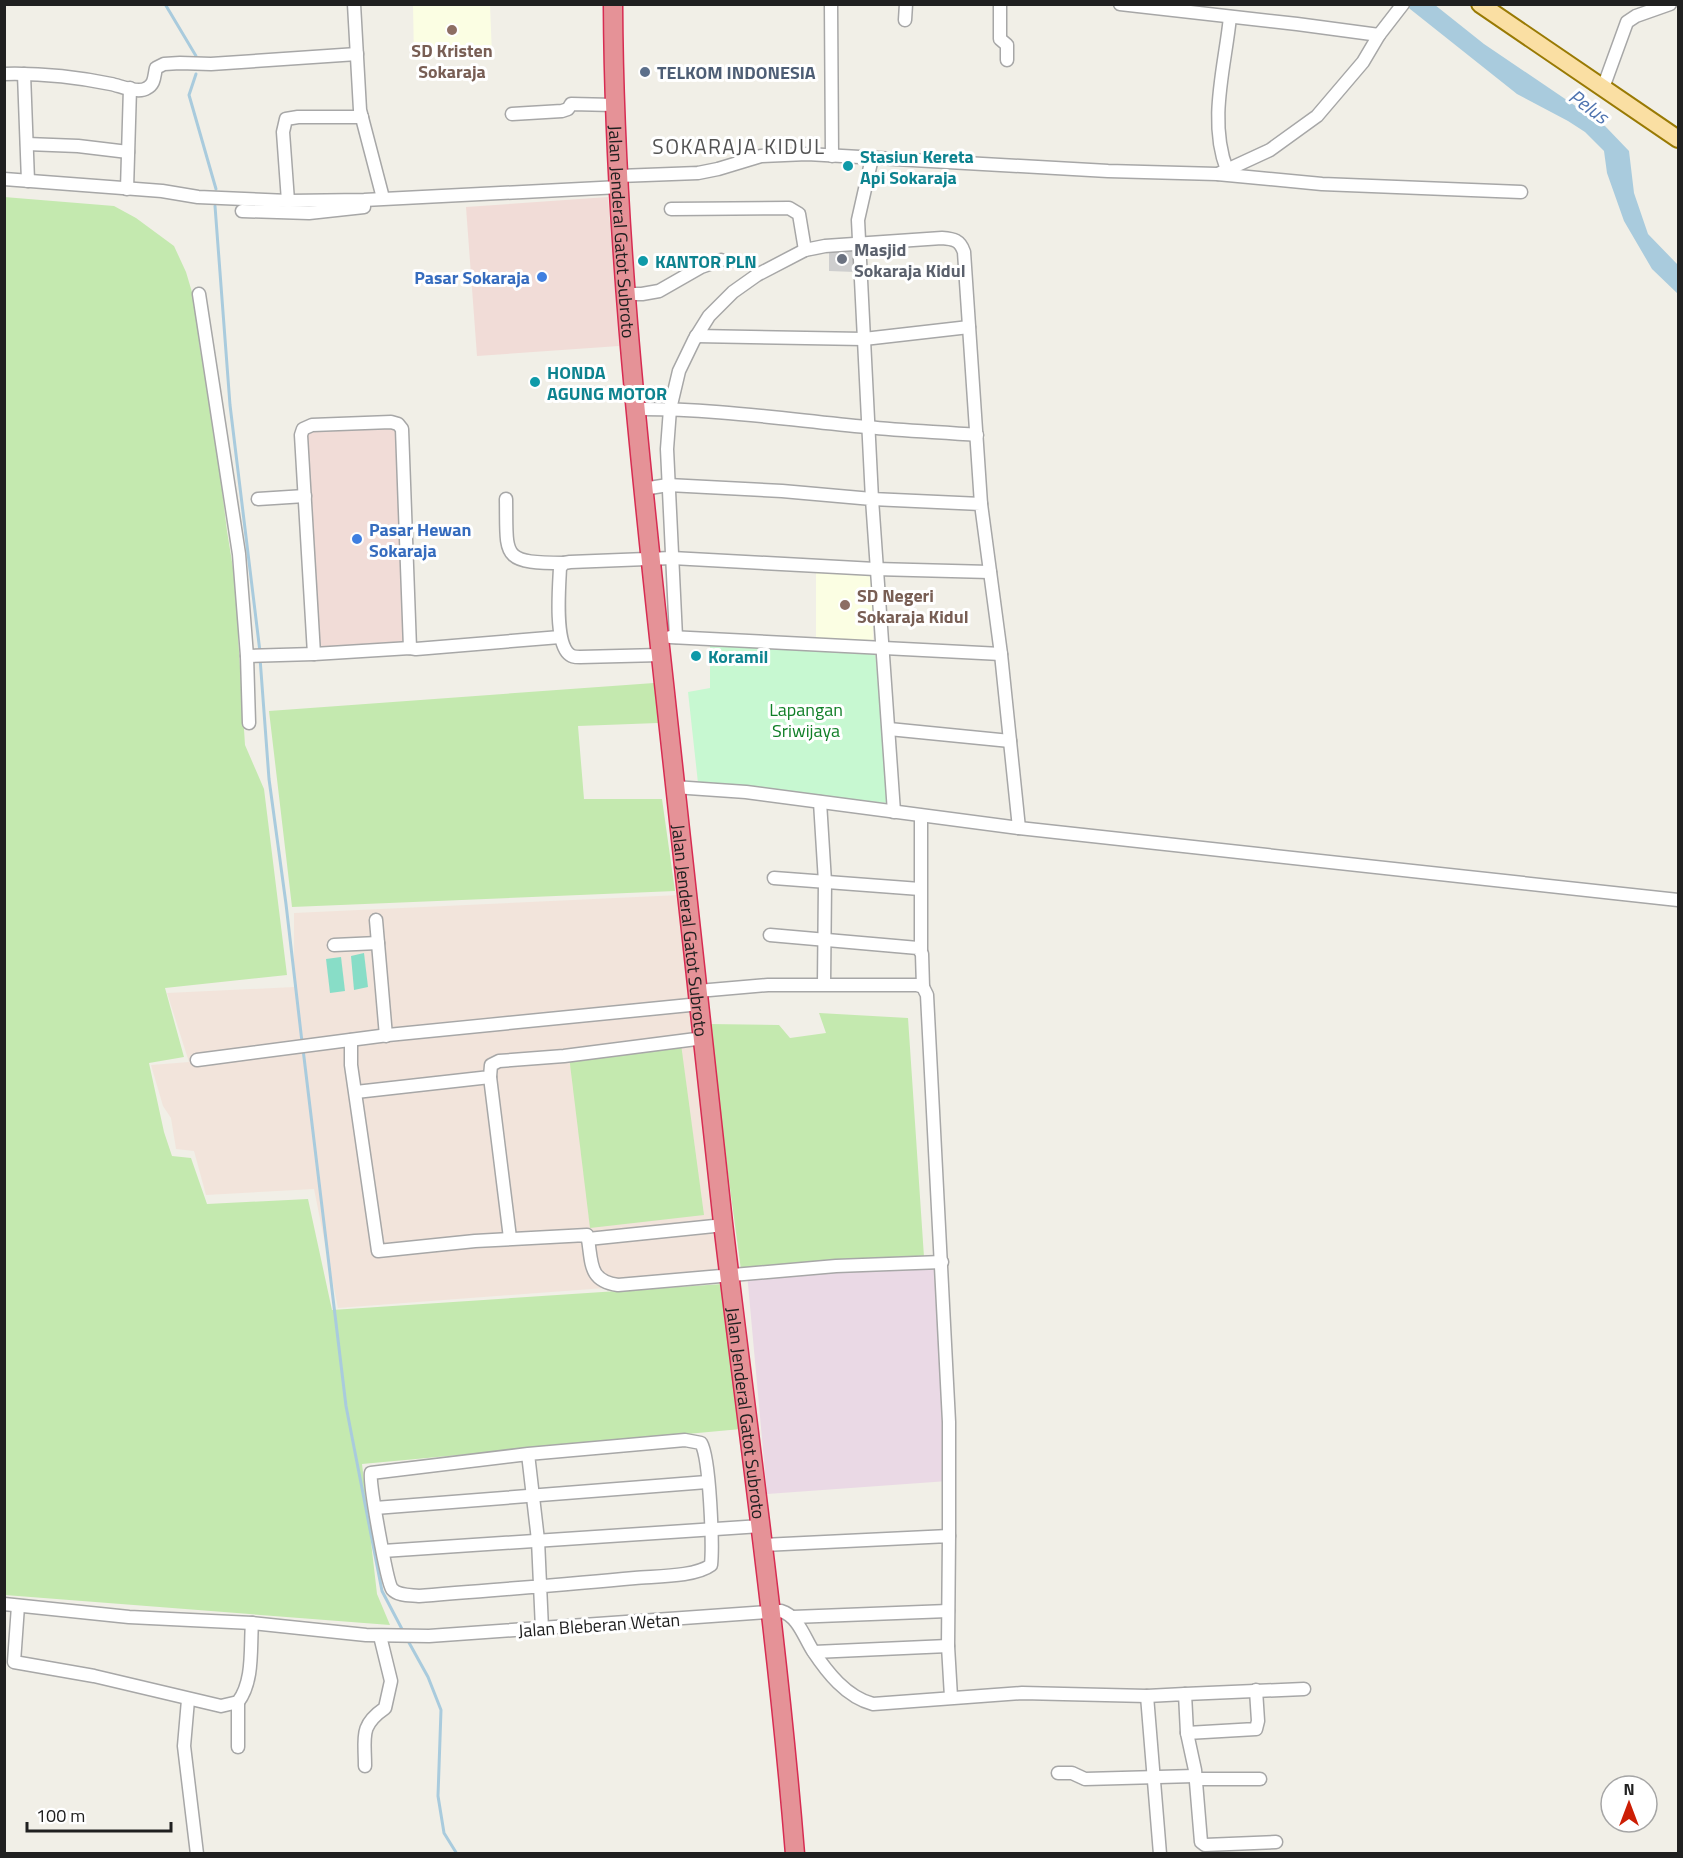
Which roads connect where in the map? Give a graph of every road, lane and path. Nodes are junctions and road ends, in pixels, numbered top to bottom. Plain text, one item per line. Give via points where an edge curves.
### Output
1 (354, 4) edge
2 (613, 4) edge
3 (831, 4) edge
4 (906, 4) edge
5 (1000, 4) edge
6 (1120, 4) edge
7 (1480, 4) edge
8 (1670, 4) edge
9 (1401, 7) edge
10 (1230, 17) junction
11 (905, 20) dead end
12 (1379, 35) junction
13 (357, 54) junction
14 (1007, 60) dead end
15 (4, 74) edge
16 (24, 74) junction
17 (1603, 87) junction
18 (130, 88) junction
19 (614, 105) junction
20 (512, 114) dead end
21 (362, 117) junction
22 (1678, 139) edge
23 (27, 144) junction
24 (128, 152) junction
25 (832, 156) junction
26 (872, 158) junction
27 (1222, 172) junction
28 (4, 179) edge
29 (28, 181) junction
30 (619, 181) junction
31 (127, 189) junction
32 (1521, 192) dead end
33 (383, 198) junction
34 (364, 200) junction
35 (288, 201) junction
36 (671, 209) dead end
37 (242, 211) dead end
38 (859, 244) junction
39 (805, 249) junction
40 (721, 260) dead end
41 (199, 294) dead end
42 (626, 294) junction
43 (969, 327) junction
44 (696, 336) junction
45 (864, 339) junction
46 (634, 409) junction
47 (670, 409) junction
48 (868, 427) junction
49 (977, 435) junction
50 (668, 485) junction
51 (643, 489) junction
52 (305, 496) junction
53 (258, 499) dead end
54 (506, 499) dead end
55 (872, 499) junction
56 (981, 504) junction
57 (672, 558) junction
58 (651, 559) junction
59 (564, 563) junction
60 (875, 569) junction
61 (990, 572) junction
62 (668, 637) junction
63 (560, 638) junction
64 (881, 647) junction
65 (410, 648) junction
66 (314, 654) junction
67 (1001, 654) junction
68 (661, 655) junction
69 (252, 656) junction
70 (249, 723) dead end
71 (888, 729) junction
72 (1010, 741) junction
73 (674, 787) junction
74 (820, 802) junction
75 (894, 812) junction
76 (921, 817) junction
77 (1018, 828) junction
78 (774, 878) dead end
79 (825, 882) junction
80 (920, 889) junction
81 (1678, 900) edge
82 (376, 920) dead end
83 (770, 935) dead end
84 (825, 939) junction
85 (378, 943) junction
86 (334, 945) dead end
87 (921, 950) junction
88 (824, 984) junction
89 (923, 987) junction
90 (699, 997) junction
91 (386, 1036) junction
92 (704, 1038) junction
93 (351, 1040) junction
94 (197, 1060) dead end
95 (490, 1077) junction
96 (356, 1092) junction
97 (724, 1226) junction
98 (510, 1238) junction
99 (588, 1239) junction
100 (942, 1262) junction
101 (730, 1276) junction
102 (528, 1454) junction
103 (707, 1482) junction
104 (533, 1496) junction
105 (375, 1508) junction
106 (761, 1526) junction
107 (711, 1529) junction
108 (949, 1536) junction
109 (538, 1540) junction
110 (763, 1545) junction
111 (383, 1551) junction
112 (539, 1586) junction
113 (4, 1604) edge
114 (18, 1606) junction
115 (948, 1611) junction
116 (770, 1612) junction
117 (793, 1617) junction
118 (252, 1623) junction
119 (542, 1629) junction
120 (383, 1636) junction
121 (948, 1646) junction
122 (814, 1652) junction
123 (9, 1663) edge
124 (1304, 1689) dead end
125 (1256, 1690) junction
126 (1185, 1694) junction
127 (1147, 1696) junction
128 (951, 1697) junction
129 (188, 1700) junction
130 (238, 1702) junction
131 (1188, 1733) junction
132 (238, 1747) dead end
133 (365, 1766) dead end
134 (1058, 1773) dead end
135 (1196, 1777) junction
136 (1152, 1778) junction
137 (1260, 1779) dead end
138 (1276, 1842) dead end
139 (1216, 1849) edge
140 (197, 1854) edge
141 (795, 1854) edge
142 (1160, 1854) edge

1 - 13 street
2 - 19 highway, Jalan Jenderal Gatot Subroto
3 - 25 street
4 - 11 street
5 - 14 street via 1000,39 1007,45
6 - 10 street
7 - 17 main road
8 - 17 street via 1627,22
9 - 12 street
10 - 12 street
10 - 27 street via 1218,107
12 - 27 street via 1363,62 1317,116 1270,150
13 - 18 street via 164,64 156,68 153,83 146,89
13 - 21 street
15 - 16 street
16 - 18 street
16 - 23 street
17 - 22 main road
18 - 24 street
19 - 20 street via 571,104 562,111
19 - 30 highway, Jalan Jenderal Gatot Subroto
21 - 33 street
21 - 35 street via 286,119 283,132
23 - 24 street
23 - 29 street
24 - 31 street
25 - 26 street
25 - 30 street via 761,156 698,173
26 - 27 street via 1108,171
26 - 38 street via 858,220
27 - 32 street via 1322,184
28 - 29 street
29 - 31 street
30 - 33 street
30 - 42 highway, Jalan Jenderal Gatot Subroto
31 - 35 street
33 - 34 street
34 - 35 street
34 - 37 street via 364,207 309,213
36 - 39 street via 789,208 799,214
38 - 39 street
38 - 43 street via 942,238 961,243
38 - 45 street
39 - 44 street via 733,292
40 - 42 street via 659,291
41 - 69 street
42 - 46 highway, Jalan Jenderal Gatot Subroto
43 - 45 street
43 - 49 street
44 - 45 street
44 - 47 street via 679,371
45 - 48 street
46 - 47 street
46 - 51 highway, Jalan Jenderal Gatot Subroto
47 - 48 street
47 - 50 street
48 - 49 street
48 - 55 street
49 - 56 street
50 - 51 street
50 - 55 street
50 - 57 street
51 - 58 highway, Jalan Jenderal Gatot Subroto
52 - 53 street
52 - 65 street via 303,429 312,425 391,422 402,429
52 - 66 street
54 - 59 street via 507,547 513,556 535,563
55 - 56 street
55 - 60 street
56 - 61 street
57 - 58 street
57 - 60 street
57 - 62 street
58 - 59 street
58 - 62 highway, Jalan Jenderal Gatot Subroto
59 - 63 street via 560,568
60 - 61 street
60 - 64 street
61 - 67 street
62 - 64 street
62 - 68 highway, Jalan Jenderal Gatot Subroto
63 - 65 street
63 - 68 street via 572,657
64 - 67 street
64 - 71 street
65 - 66 street
66 - 69 street
67 - 72 street
68 - 73 highway, Jalan Jenderal Gatot Subroto
69 - 70 street
71 - 72 street
71 - 75 street
72 - 77 street
73 - 74 street
73 - 90 highway, Jalan Jenderal Gatot Subroto
74 - 75 street
74 - 79 street
75 - 76 street
76 - 77 street
76 - 80 street
77 - 81 street
78 - 79 street
79 - 80 street
79 - 84 street
80 - 87 street
82 - 85 street
83 - 84 street
84 - 87 street
84 - 88 street
85 - 86 street
85 - 91 street
87 - 89 street
88 - 89 street
88 - 90 street via 768,985
89 - 100 street via 927,995
90 - 91 street
90 - 92 highway, Jalan Jenderal Gatot Subroto
91 - 93 street
92 - 95 street via 499,1061 491,1065
92 - 97 highway, Jalan Jenderal Gatot Subroto
93 - 94 street
93 - 96 street
95 - 96 street
95 - 98 street
96 - 98 street via 378,1251
97 - 99 street
97 - 101 highway, Jalan Jenderal Gatot Subroto
98 - 99 street via 587,1235
99 - 101 street via 594,1273 606,1283
100 - 101 street
100 - 108 street
101 - 106 highway, Jalan Jenderal Gatot Subroto
102 - 103 street via 694,1441 703,1447
102 - 104 street
102 - 105 street via 374,1471 370,1478
103 - 104 street
103 - 107 street
104 - 105 street
104 - 109 street
105 - 111 street
106 - 107 street
106 - 110 highway, Jalan Jenderal Gatot Subroto
107 - 109 street
107 - 112 street via 711,1562 703,1570
108 - 110 street
108 - 115 street
109 - 111 street
109 - 112 street
110 - 116 highway, Jalan Jenderal Gatot Subroto
111 - 112 street via 390,1586 400,1594 419,1596
112 - 119 street
113 - 114 street, Jalan Bleberan Wetan
114 - 118 street, Jalan Bleberan Wetan
114 - 123 street
115 - 117 street, Jalan Bleberan Wetan
115 - 121 street
116 - 117 street, Jalan Bleberan Wetan via 781,1611
116 - 119 street, Jalan Bleberan Wetan
116 - 141 highway, Jalan Jenderal Gatot Subroto
117 - 122 street
118 - 120 street, Jalan Bleberan Wetan
118 - 130 street via 249,1674
119 - 120 street, Jalan Bleberan Wetan
120 - 133 street via 391,1681 385,1708 370,1718 365,1730
121 - 122 street
121 - 128 street
122 - 128 street via 833,1677 866,1702
123 - 129 street via 86,1674
124 - 125 street
125 - 126 street
125 - 131 street via 1256,1729
126 - 127 street
126 - 131 street
127 - 128 street via 1022,1693
127 - 136 street
129 - 130 street via 221,1706
129 - 140 street via 184,1746
130 - 132 street
131 - 135 street
134 - 136 street via 1078,1774 1084,1779
135 - 136 street
135 - 137 street
135 - 139 street via 1201,1842
136 - 142 street
138 - 139 street

